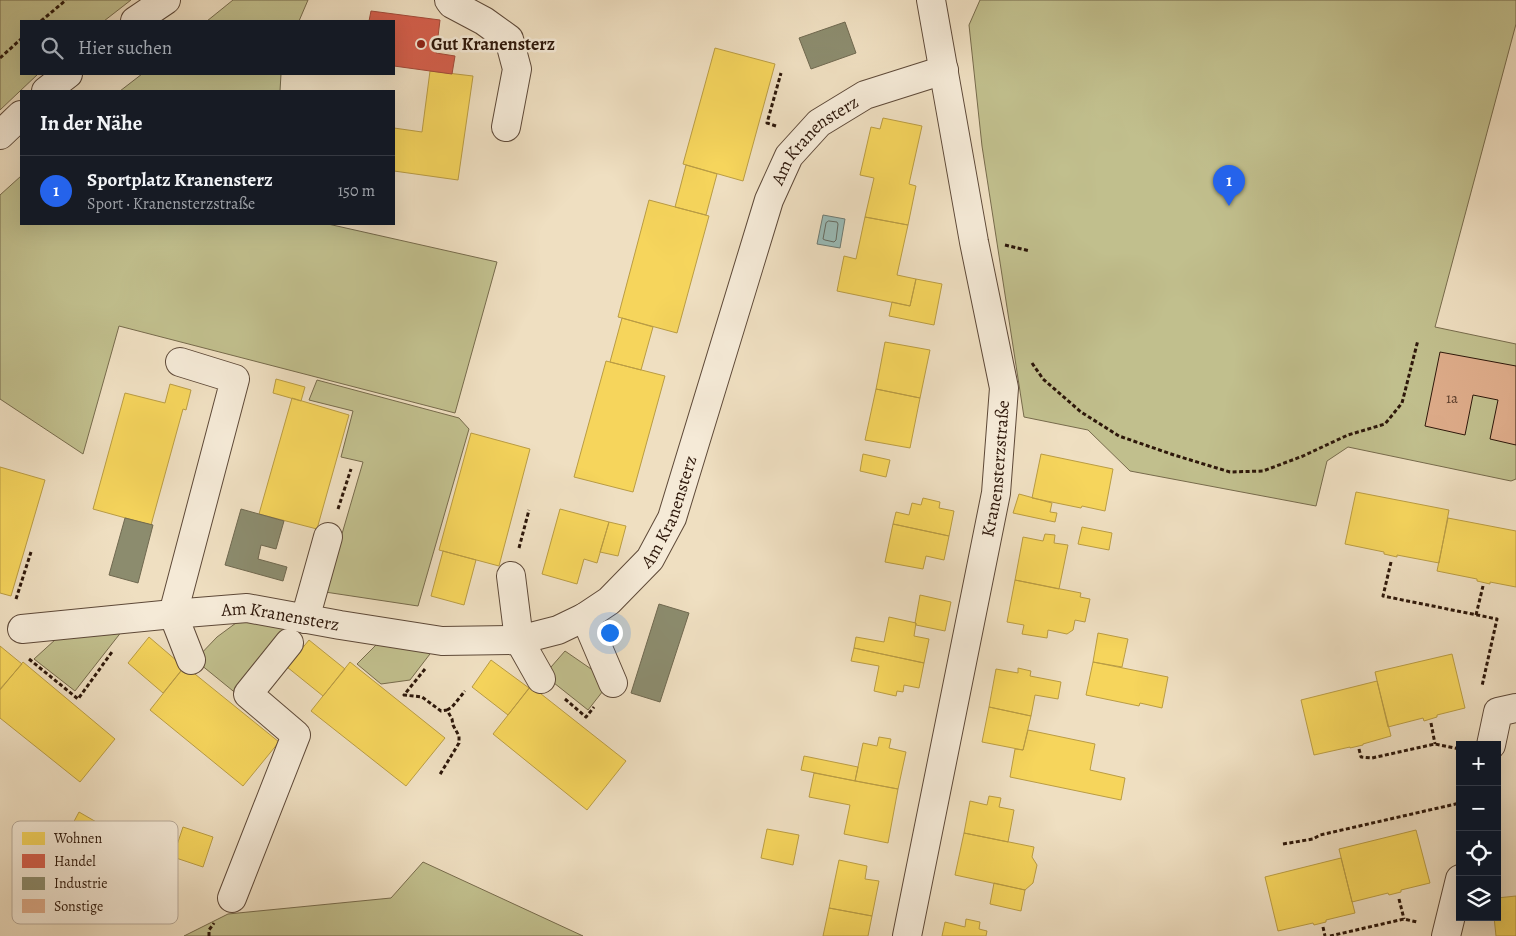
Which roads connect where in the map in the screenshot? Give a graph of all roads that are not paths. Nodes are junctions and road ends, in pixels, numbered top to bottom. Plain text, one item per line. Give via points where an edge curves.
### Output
1 (166, 0) edge
2 (449, 0) edge
3 (931, 0) edge
4 (136, 20) edge
5 (944, 70) junction
6 (67, 75) edge
7 (47, 90) edge
8 (20, 116) edge
9 (506, 127) dead end
10 (0, 135) edge
11 (180, 362) dead end
12 (328, 537) road end
13 (511, 576) road end
14 (173, 614) junction
15 (585, 617) junction
16 (305, 619) junction
17 (22, 629) dead end
18 (519, 640) junction
19 (289, 643) dead end
20 (191, 660) dead end
21 (614, 683) road end
22 (550, 687) road end
23 (1507, 710) edge
24 (1493, 741) edge
25 (1456, 895) edge
26 (226, 907) road end
27 (1447, 931) edge
28 (906, 936) edge

1 - 4 street
2 - 9 street via 509,39 518,69
3 - 5 street, Kranensterzstraße
5 - 15 street, Am Kranensterz via 865,94 818,123 790,156 769,200 672,518 650,559 609,601
5 - 28 street, Kranensterzstraße via 1004,388 996,493
6 - 7 street
8 - 10 street
11 - 14 street via 235,379
12 - 16 street
13 - 18 street
14 - 16 street, Am Kranensterz via 247,608
14 - 17 street, Am Kranensterz
14 - 20 street
15 - 18 street, Am Kranensterz via 558,630
15 - 21 street
16 - 18 street, Am Kranensterz via 442,640
18 - 22 street
19 - 26 street via 248,694 296,735
23 - 24 street
25 - 27 street

